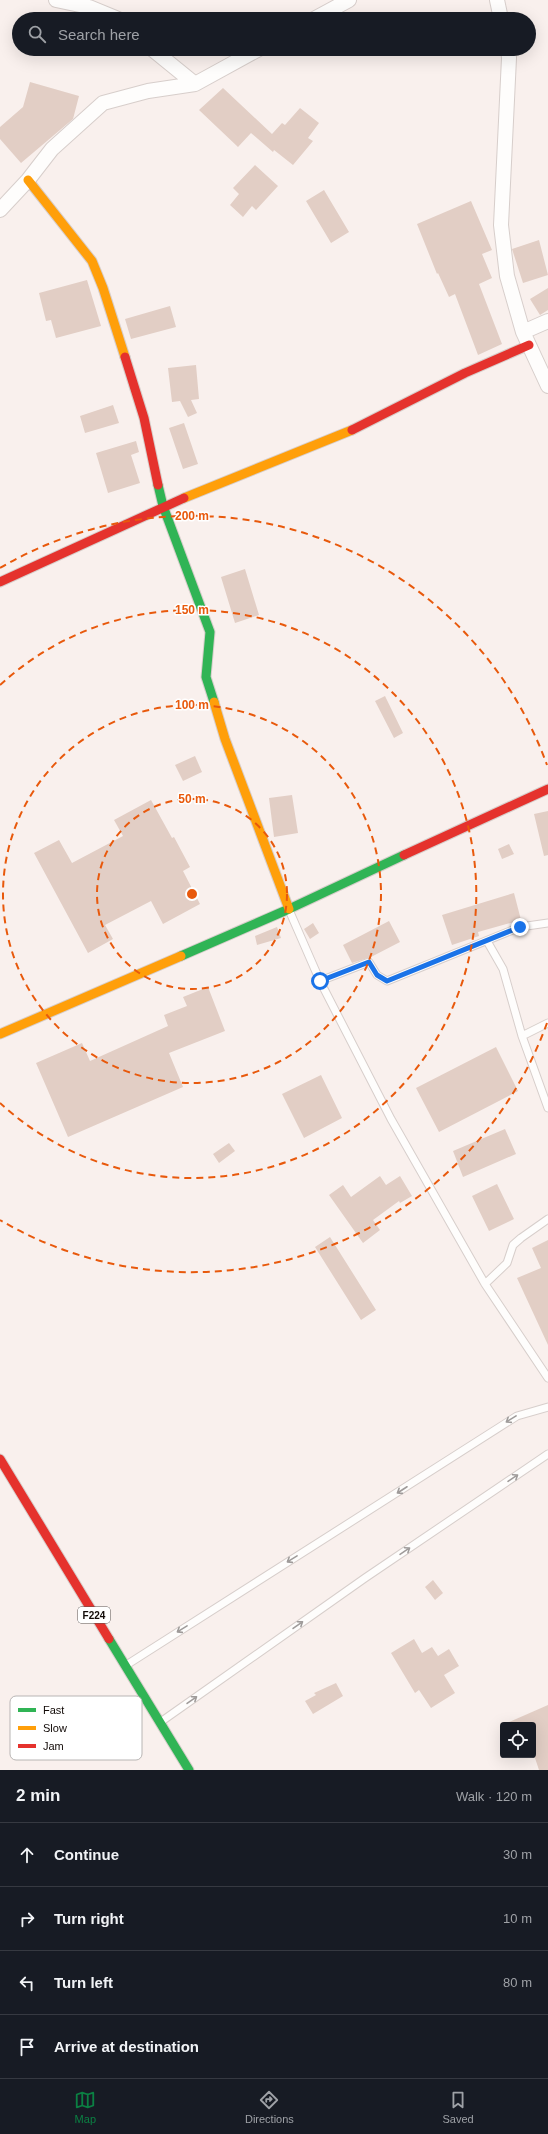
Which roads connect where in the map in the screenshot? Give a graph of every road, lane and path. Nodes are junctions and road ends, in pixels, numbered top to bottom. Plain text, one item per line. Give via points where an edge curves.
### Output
1 (56, 0) edge
2 (349, 0) edge
3 (497, 0) edge
4 (101, 12) edge
5 (327, 12) edge
6 (500, 12) edge
7 (161, 56) edge
8 (246, 56) edge
9 (509, 56) edge
10 (195, 84) junction
11 (28, 180) junction
12 (0, 210) edge
13 (548, 321) edge
14 (523, 332) junction
15 (529, 345) junction
16 (548, 386) edge
17 (164, 506) junction
18 (0, 582) edge
19 (548, 789) edge
20 (289, 909) junction
21 (548, 923) edge
22 (487, 941) junction
23 (320, 981) junction
24 (548, 1023) edge
25 (2, 1029) edge
26 (522, 1036) junction
27 (548, 1109) edge
28 (548, 1219) edge
29 (485, 1284) junction
30 (548, 1378) edge
31 (548, 1407) edge
32 (548, 1454) edge
33 (0, 1459) edge
34 (125, 1666) junction
35 (160, 1722) junction
36 (184, 1769) edge

1 - 4 street
2 - 5 street
3 - 6 street
7 - 10 street
8 - 10 street
9 - 14 street via 500,225 507,276
10 - 11 street via 148,91 103,103 52,149
11 - 12 street
11 - 17 street via 92,260 144,418
13 - 14 street
14 - 15 street
15 - 16 street
15 - 17 street via 465,373 338,437
17 - 18 street
17 - 20 street via 210,632 206,677 225,739
19 - 20 street
20 - 23 lane
20 - 25 street
21 - 22 lane via 520,927
22 - 23 lane via 387,981 377,975 369,962
22 - 26 lane via 503,969
23 - 29 lane via 391,1119
24 - 26 lane
26 - 27 lane
28 - 29 lane via 513,1245 507,1263
29 - 30 lane
31 -> 34 lane via 517,1416
35 -> 32 lane
33 - 34 street, F224
34 - 35 street, F224
35 - 36 street, F224

